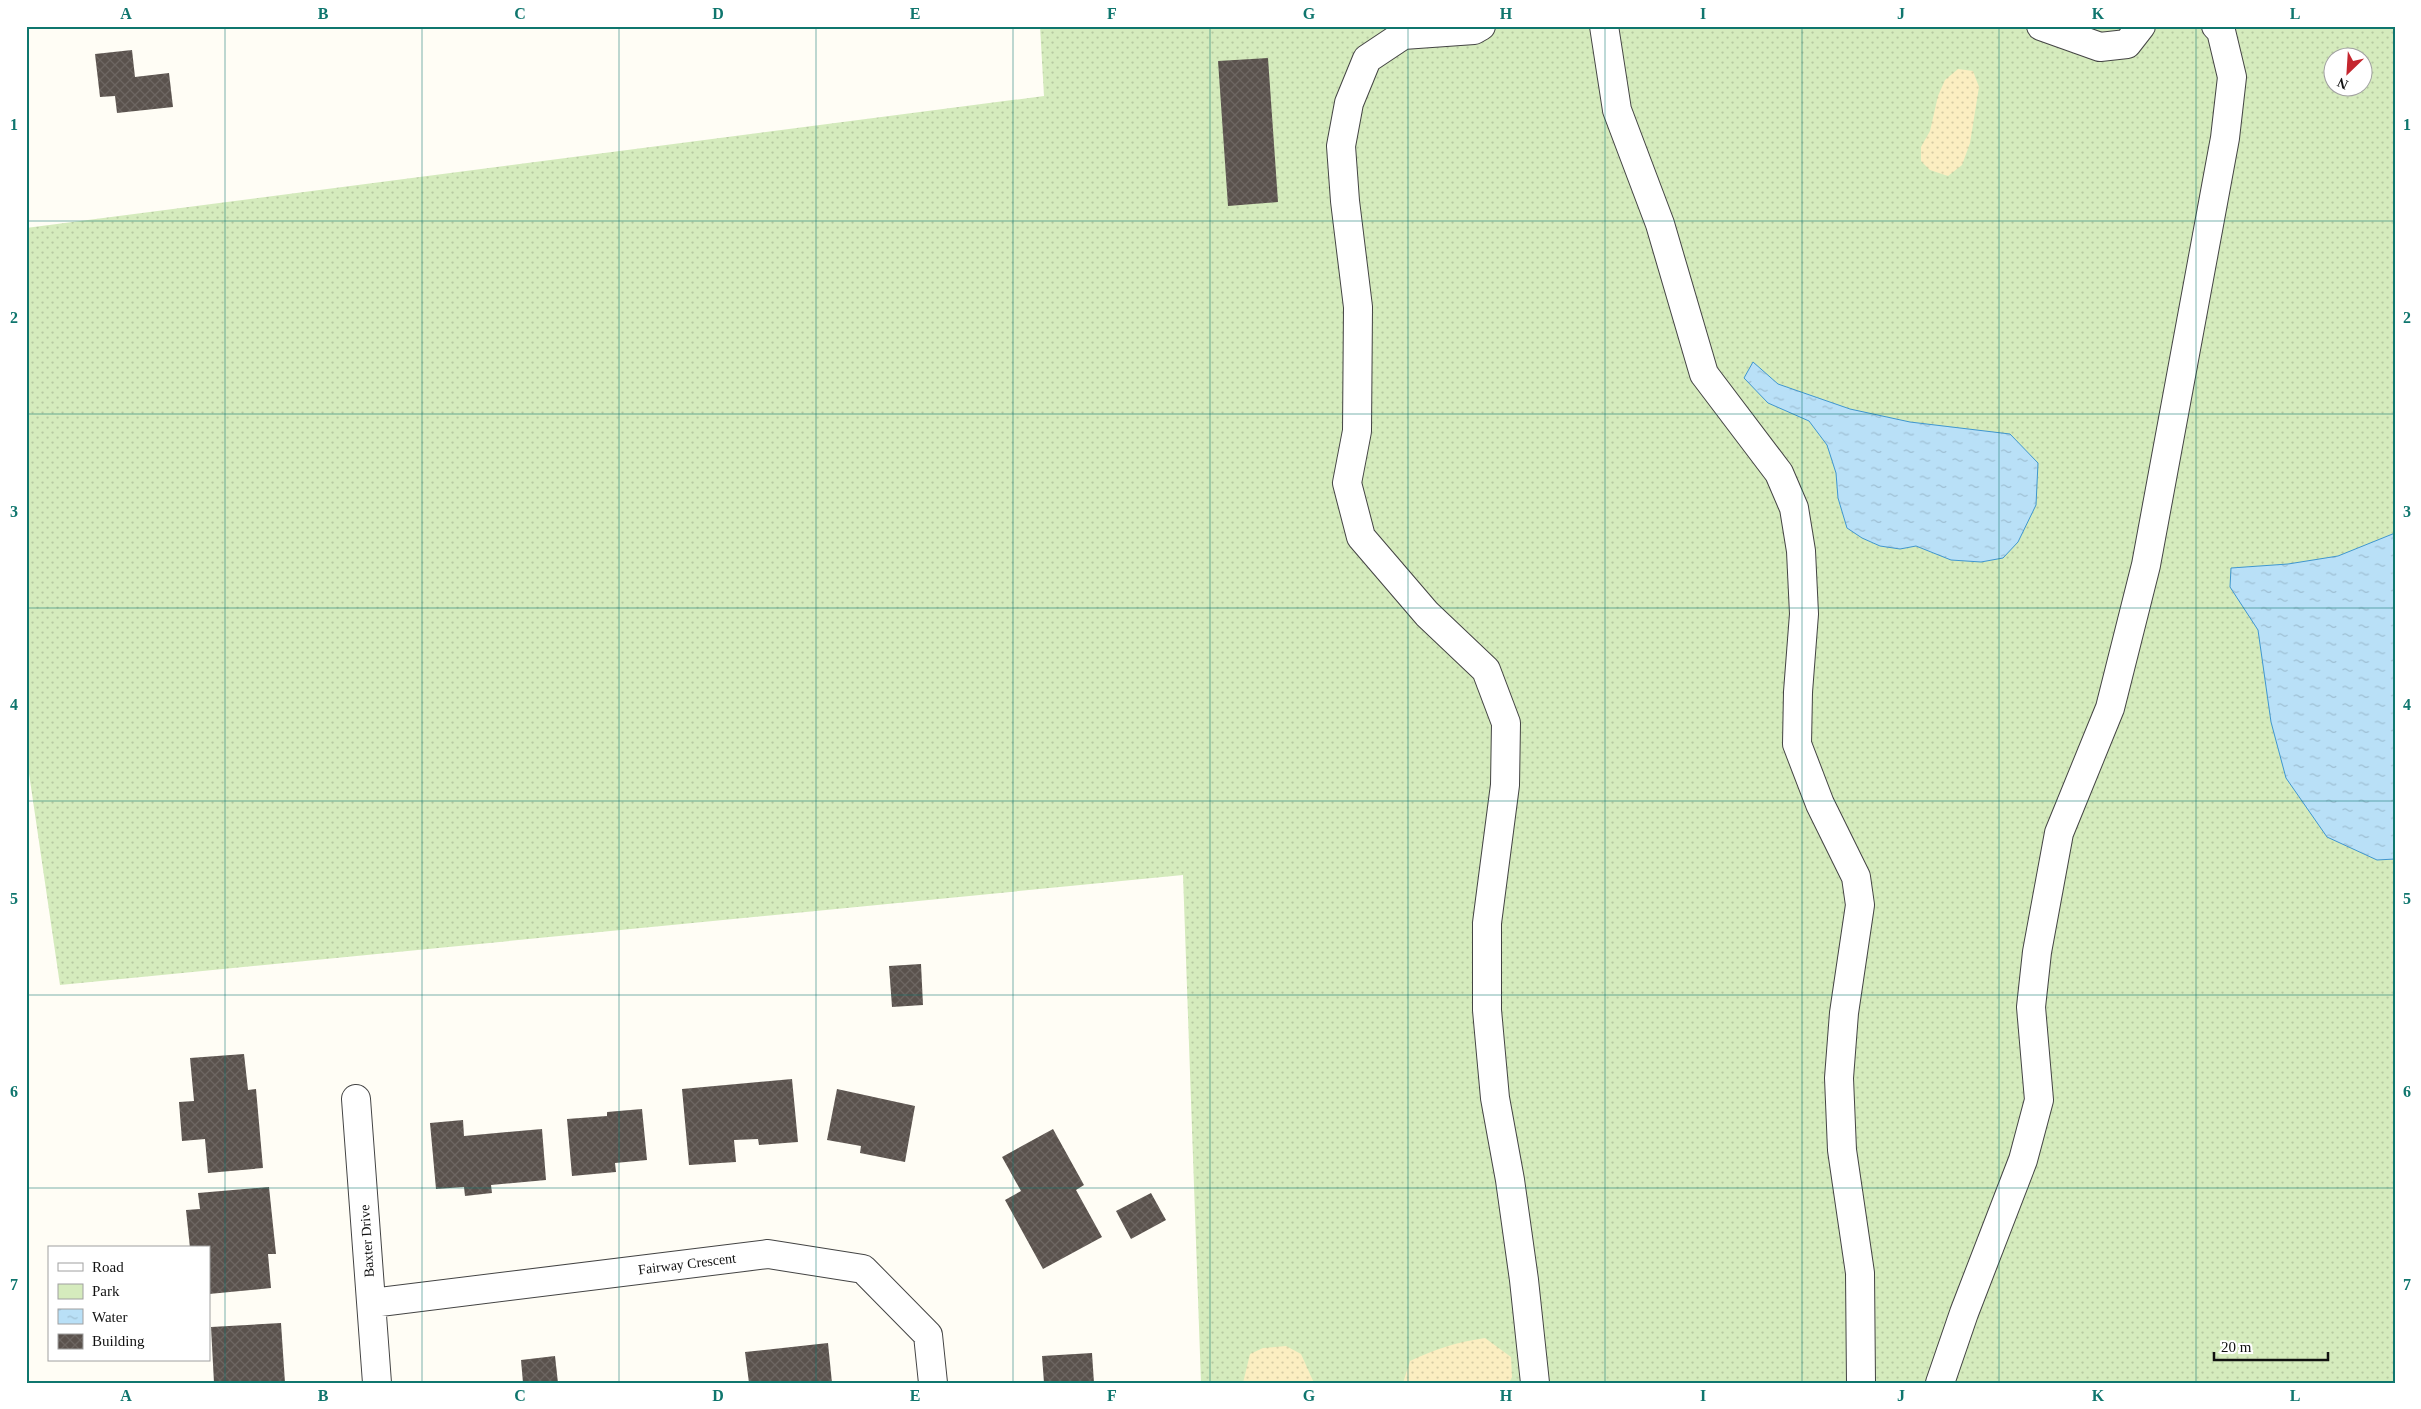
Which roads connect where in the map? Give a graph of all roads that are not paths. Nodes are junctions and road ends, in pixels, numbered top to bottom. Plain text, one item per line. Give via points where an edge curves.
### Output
1 (1481, 26) edge
2 (1604, 26) edge
3 (2141, 26) edge
4 (2216, 26) edge
5 (2044, 27) edge
6 (356, 1099) dead end
7 (372, 1303) junction
8 (377, 1383) edge
9 (933, 1383) edge
10 (1535, 1383) edge
11 (1861, 1383) edge
12 (1940, 1383) edge

1 - 10 street via 1474,30 1403,35 1367,59 1349,103 1341,146 1358,307 1357,431 1347,483 1360,537 1427,614 1486,670 1506,723 1505,785 1487,923 1487,1010 1495,1098 1522,1261
2 - 11 street via 1617,110 1660,224 1704,374 1779,473 1794,508 1801,551 1804,614 1797,744 1820,804 1856,877 1860,905 1844,1013 1840,1078 1842,1150 1860,1273
3 - 5 street via 2126,44 2100,48
4 - 12 street via 2221,31 2232,77 2225,138 2146,565 2110,708 2059,834 2037,952 2031,1007 2039,1100 2023,1160
6 - 7 street, Baxter Drive
7 - 8 street, Baxter Drive
7 - 9 street, Fairway Crescent via 768,1254 863,1269 928,1335

